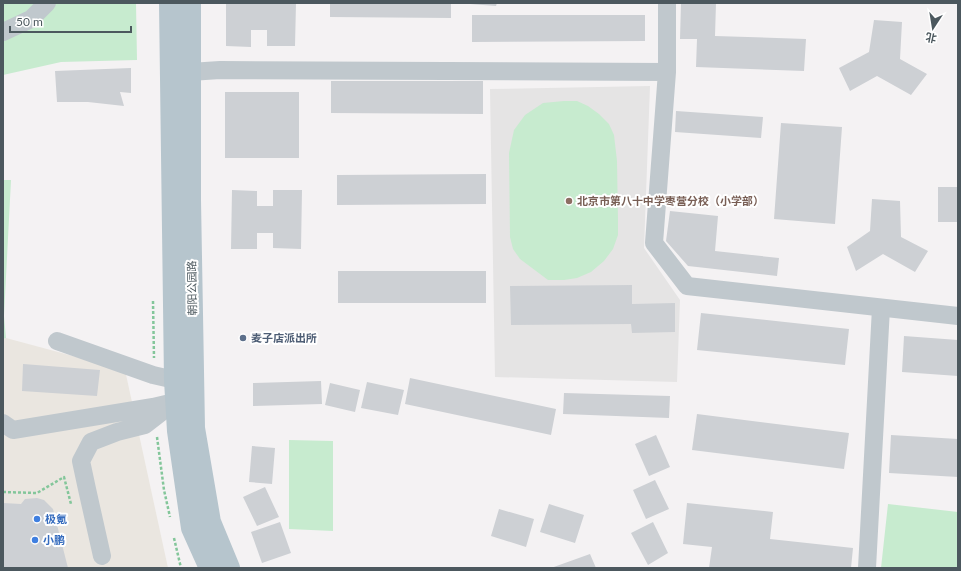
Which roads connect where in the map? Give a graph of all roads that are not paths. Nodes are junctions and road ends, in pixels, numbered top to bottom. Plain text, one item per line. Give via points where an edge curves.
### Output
1 (47, 3) edge
2 (170, 3) edge
3 (190, 3) edge
4 (667, 3) edge
5 (3, 32) edge
6 (190, 72) junction
7 (666, 72) junction
8 (881, 308) junction
9 (958, 316) edge
10 (57, 341) dead end
11 (176, 391) junction
12 (3, 423) edge
13 (102, 556) dead end
14 (210, 568) edge
15 (229, 568) edge
16 (867, 568) edge

1 - 5 street via 31,19
2 - 11 main road, 朝阳公园路
3 - 6 main road, 朝阳公园路
4 - 7 street
6 - 7 street
6 - 15 main road, 朝阳公园路 via 194,428 210,522
7 - 8 street via 654,243 687,286
8 - 9 street
8 - 16 street
10 - 11 street via 154,375
11 - 12 street via 153,407 13,430
11 - 13 street via 145,425 91,442 82,461
11 - 14 main road, 朝阳公园路 via 178,431 192,528

